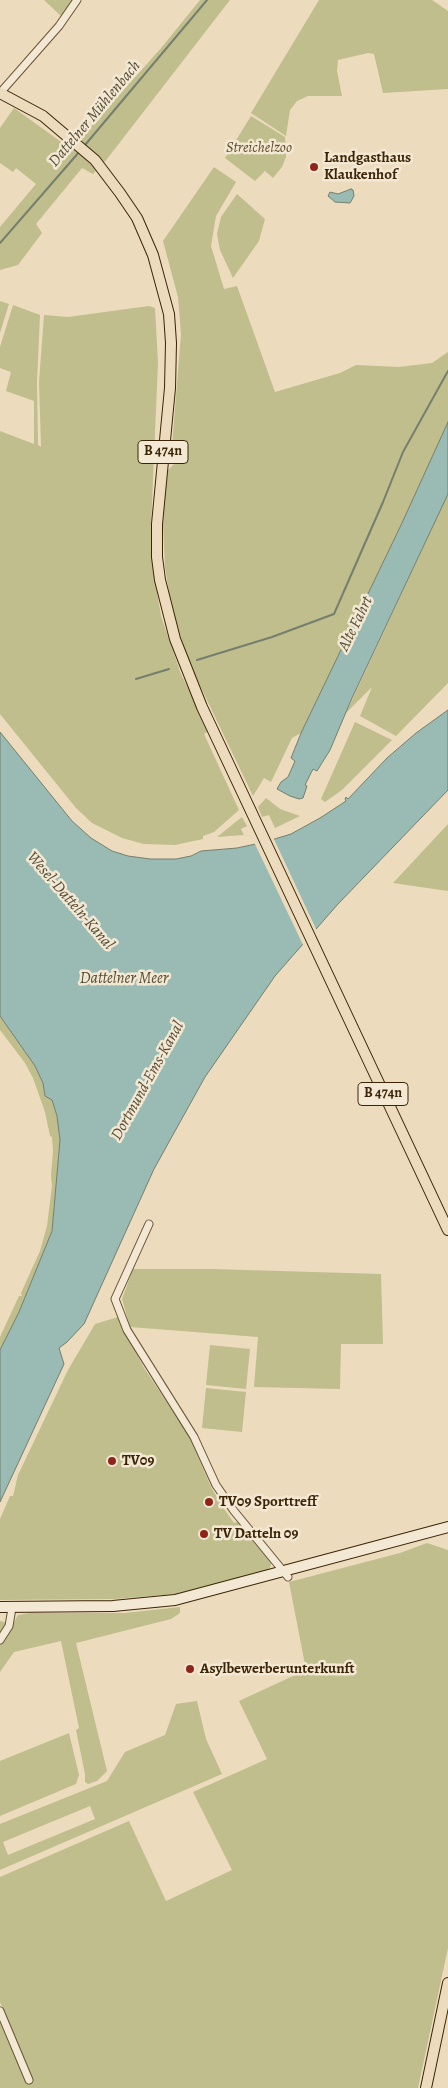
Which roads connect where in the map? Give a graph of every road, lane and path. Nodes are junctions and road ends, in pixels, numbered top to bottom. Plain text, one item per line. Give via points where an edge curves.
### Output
1 (77, 0) edge
2 (0, 93) edge
3 (149, 1224) dead end
4 (448, 1230) edge
5 (448, 1527) edge
6 (286, 1575) junction
7 (0, 1607) edge
8 (12, 1608) junction
9 (0, 1640) edge
10 (448, 1982) edge
11 (0, 2011) edge
12 (29, 2080) dead end
13 (426, 2088) edge

1 - 2 street via 59,26
2 - 4 main road, B 474n via 43,116 94,160 137,218 153,255 169,314 171,343 157,524 160,580 175,639 202,707
3 - 6 street via 114,1299 126,1330 191,1431 216,1485
5 - 6 street
6 - 8 street via 159,1602
7 - 8 street
8 - 9 street via 9,1626
10 - 13 main road
11 - 12 street

